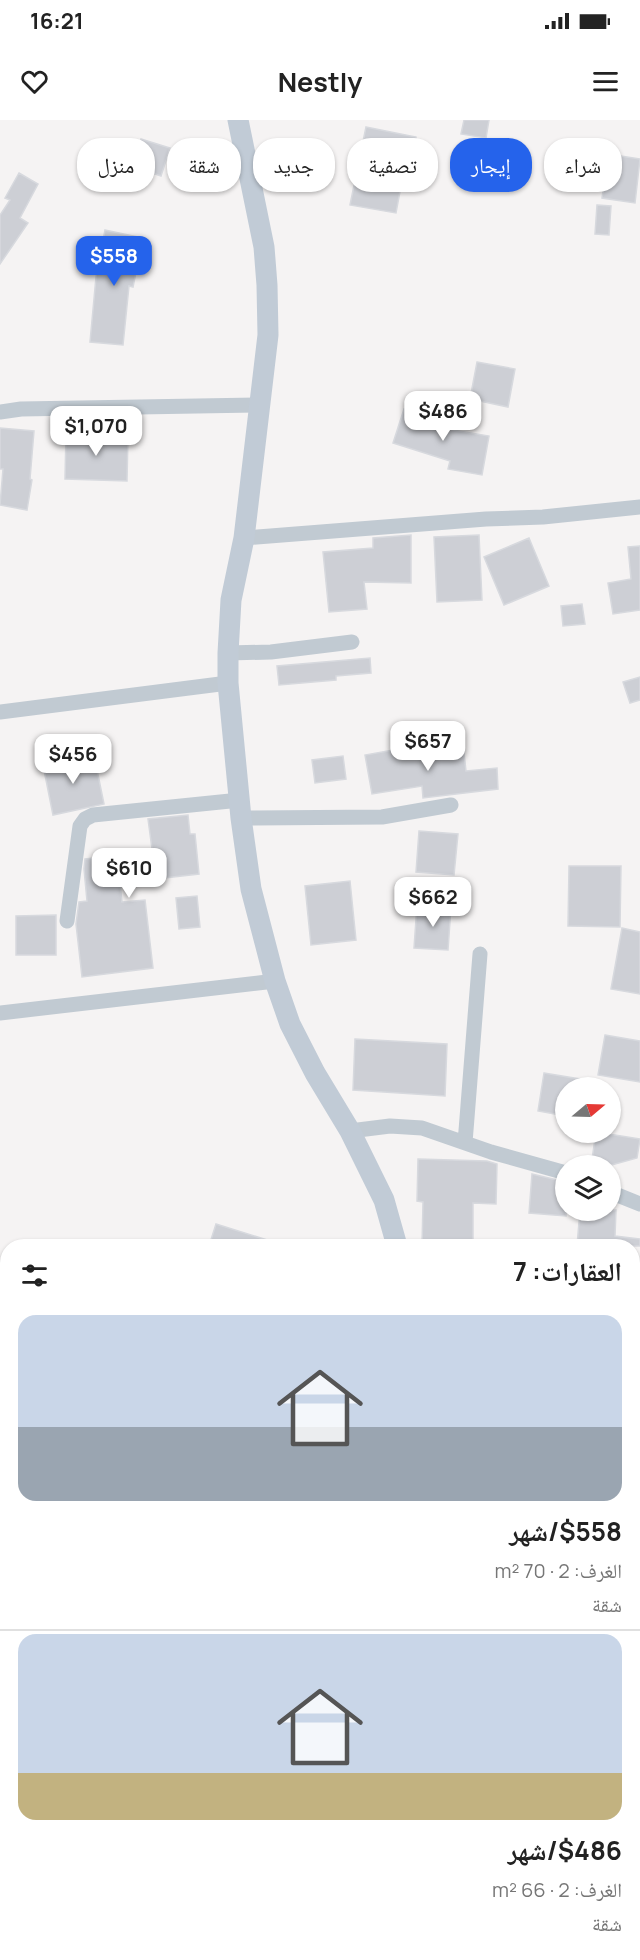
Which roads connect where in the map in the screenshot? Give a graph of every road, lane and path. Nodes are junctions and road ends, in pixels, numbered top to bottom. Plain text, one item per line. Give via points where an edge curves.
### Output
1 (238, 120) edge
2 (260, 405) junction
3 (0, 412) edge
4 (640, 507) edge
5 (244, 538) junction
6 (352, 642) dead end
7 (228, 653) junction
8 (228, 683) junction
9 (0, 712) edge
10 (451, 805) dead end
11 (241, 809) junction
12 (67, 921) dead end
13 (480, 954) dead end
14 (275, 981) junction
15 (0, 1012) edge
16 (350, 1131) junction
17 (465, 1143) junction
18 (555, 1170) edge
19 (621, 1196) edge
20 (640, 1204) edge
21 (395, 1239) edge

1 - 2 street via 264,247 267,285 268,335
2 - 3 street
2 - 5 street
4 - 5 street
5 - 7 street via 231,600
6 - 7 street
7 - 8 street
8 - 9 street
8 - 11 street
10 - 11 street via 382,816
11 - 12 street via 144,808 93,814 85,819 80,826
11 - 14 street via 251,889
13 - 17 street
14 - 15 street
14 - 16 street via 290,1024
16 - 17 street via 390,1126 423,1128
16 - 21 street via 384,1200
17 - 18 street
19 - 20 street

